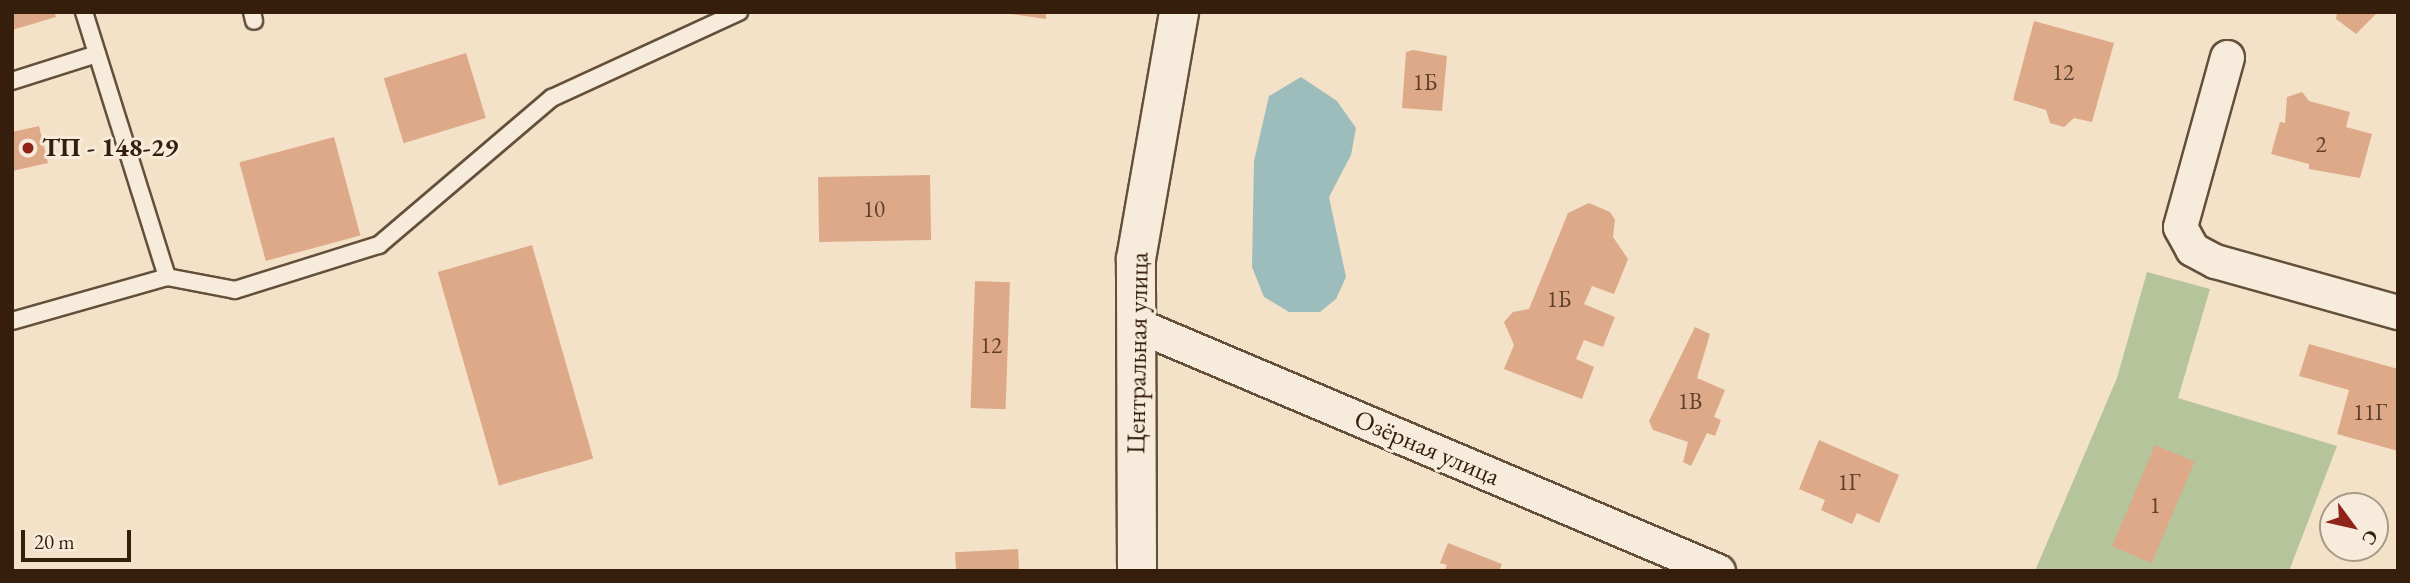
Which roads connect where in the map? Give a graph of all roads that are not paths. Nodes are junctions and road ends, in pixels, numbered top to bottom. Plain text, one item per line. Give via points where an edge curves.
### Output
1 (84, 12) edge
2 (739, 12) edge
3 (1179, 12) edge
4 (97, 54) junction
5 (2227, 57) dead end
6 (12, 81) edge
7 (167, 277) junction
8 (2398, 312) edge
9 (12, 321) edge
10 (1137, 325) junction
11 (1137, 571) edge
12 (1718, 571) edge

1 - 4 lane
2 - 7 lane via 552,98 379,245 234,290
3 - 10 main road, Центральная улица via 1136,259
4 - 6 lane
4 - 7 lane
5 - 8 street via 2180,227 2192,249 2215,261
7 - 9 lane
10 - 11 main road, Центральная улица
10 - 12 street, Озёрная улица

